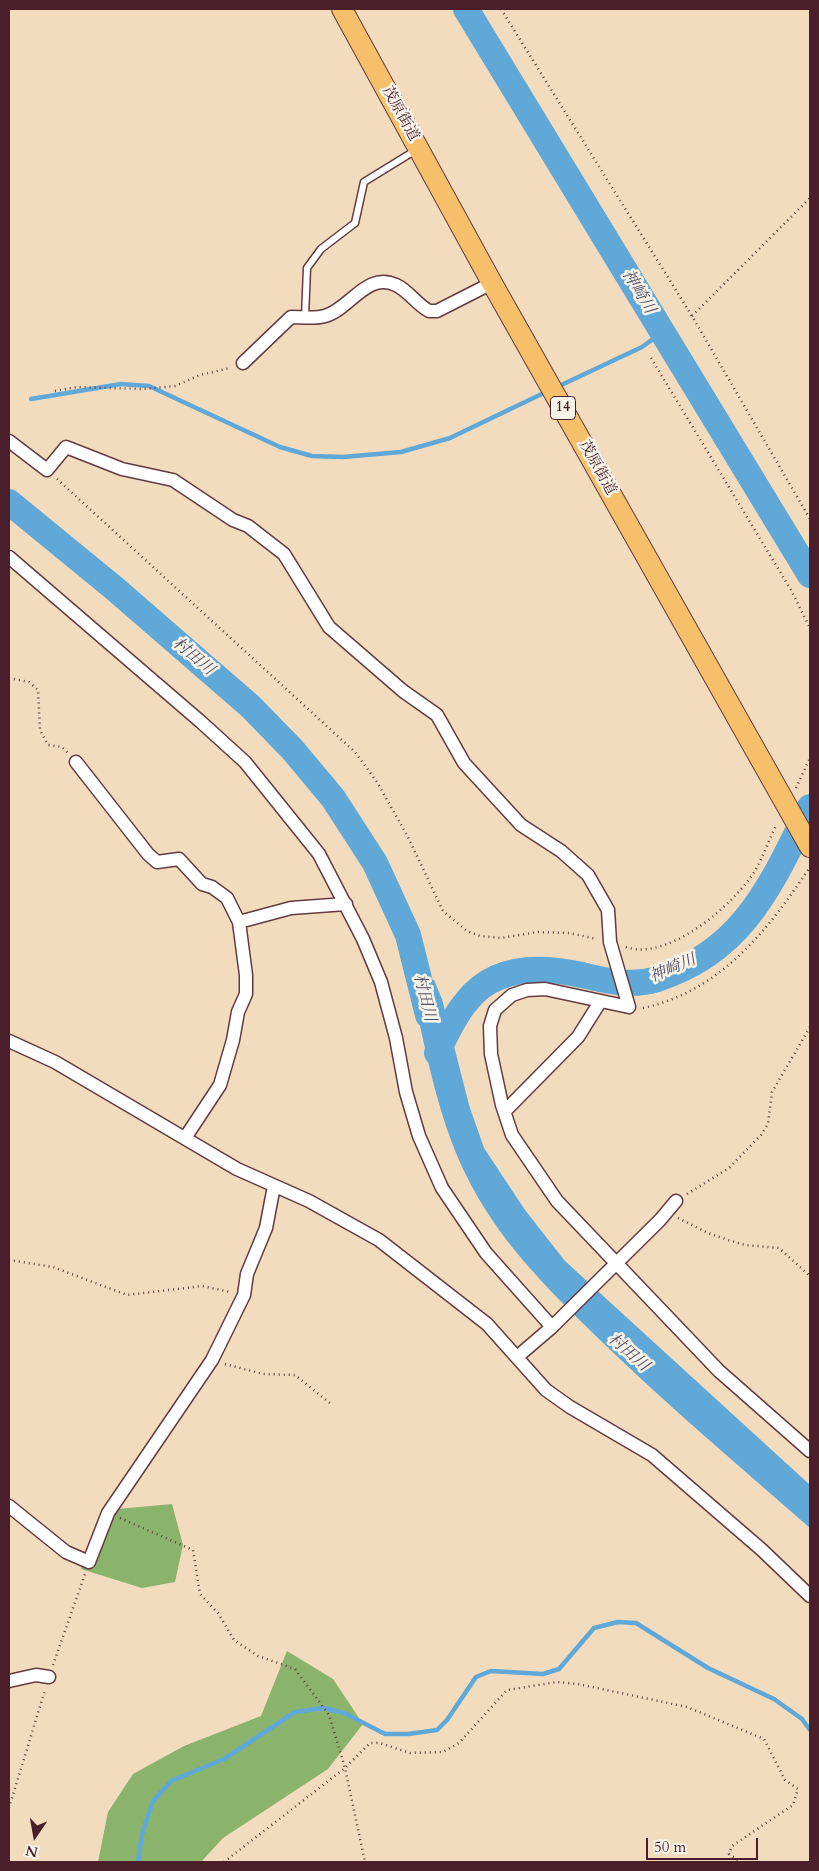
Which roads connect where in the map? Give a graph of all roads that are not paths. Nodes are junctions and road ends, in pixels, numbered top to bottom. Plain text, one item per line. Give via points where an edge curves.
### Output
1 (342, 9) edge
2 (420, 148) junction
3 (492, 283) junction
4 (305, 317) junction
5 (243, 363) road end
6 (9, 441) edge
7 (9, 557) edge
8 (76, 762) road end
9 (809, 846) edge
10 (346, 904) junction
11 (239, 922) junction
12 (600, 1002) junction
13 (9, 1041) edge
14 (505, 1111) junction
15 (185, 1138) junction
16 (274, 1186) junction
17 (676, 1201) road end
18 (617, 1264) junction
19 (552, 1328) junction
20 (517, 1357) junction
21 (810, 1451) edge
22 (9, 1506) edge
23 (810, 1596) edge
24 (49, 1677) dead end
25 (9, 1681) edge

1 - 2 main road, 茂原街道 / 14
2 - 3 main road, 茂原街道 / 14
2 - 4 lane via 364,182 355,223 321,249 306,268
3 - 4 street via 429,312 396,285 379,282 366,287 339,310 324,316
3 - 9 main road, 茂原街道 / 14
4 - 5 street via 291,317
6 - 12 street via 47,470 66,447 122,469 173,480 233,520 248,526 284,554 329,627 403,691 437,715 464,763 520,825 562,851 588,875 608,910 610,942 629,1007
7 - 10 street via 244,762 319,854
8 - 11 street via 148,854 157,862 179,859 202,884 227,898
10 - 11 street via 291,908
10 - 19 street via 381,982 419,1136 442,1188 486,1253
11 - 15 street via 246,994 238,1012 220,1085
12 - 14 street via 578,1036
12 - 14 street via 545,989 527,990 512,995 495,1010 491,1018 490,1040
13 - 15 street via 55,1062
14 - 18 street via 512,1135 557,1201
15 - 16 street via 237,1169
16 - 20 street via 309,1201 379,1240 487,1324
16 - 22 street via 266,1228 247,1274 244,1295 212,1360 108,1513 90,1562 66,1552
17 - 18 street
18 - 19 street
18 - 21 street via 719,1371
19 - 20 street
20 - 23 street via 546,1390 652,1455
24 - 25 street via 36,1675

